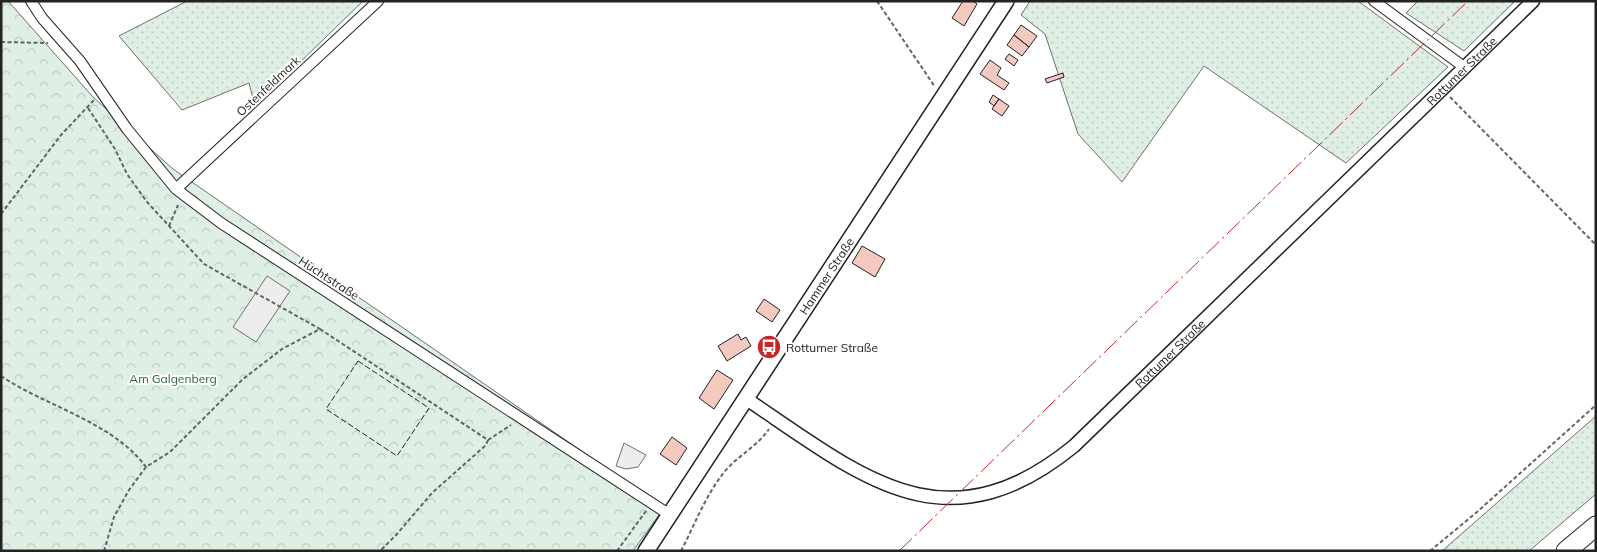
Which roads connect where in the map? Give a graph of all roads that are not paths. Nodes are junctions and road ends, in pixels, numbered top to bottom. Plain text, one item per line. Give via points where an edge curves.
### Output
1 (31, 1) edge
2 (378, 1) edge
3 (1006, 1) edge
4 (1374, 1) edge
5 (1533, 1) edge
6 (1464, 67) junction
7 (180, 191) junction
8 (745, 398) junction
9 (670, 515) junction
10 (1596, 526) edge
11 (646, 551) edge
12 (1566, 551) edge

1 - 7 street, Hüchtstraße via 42,18 63,39 127,129
2 - 7 street, Ostenfeldmark
3 - 8 main road, Hammer Straße
4 - 6 street
5 - 6 street, Rottumer Straße
6 - 8 street, Rottumer Straße via 1074,446 1035,475 1015,485 991,494 965,498 909,494 886,487 850,468
7 - 9 street, Hüchtstraße via 221,223
8 - 9 main road, Hammer Straße
9 - 11 main road, Hammer Straße
10 - 12 highway

